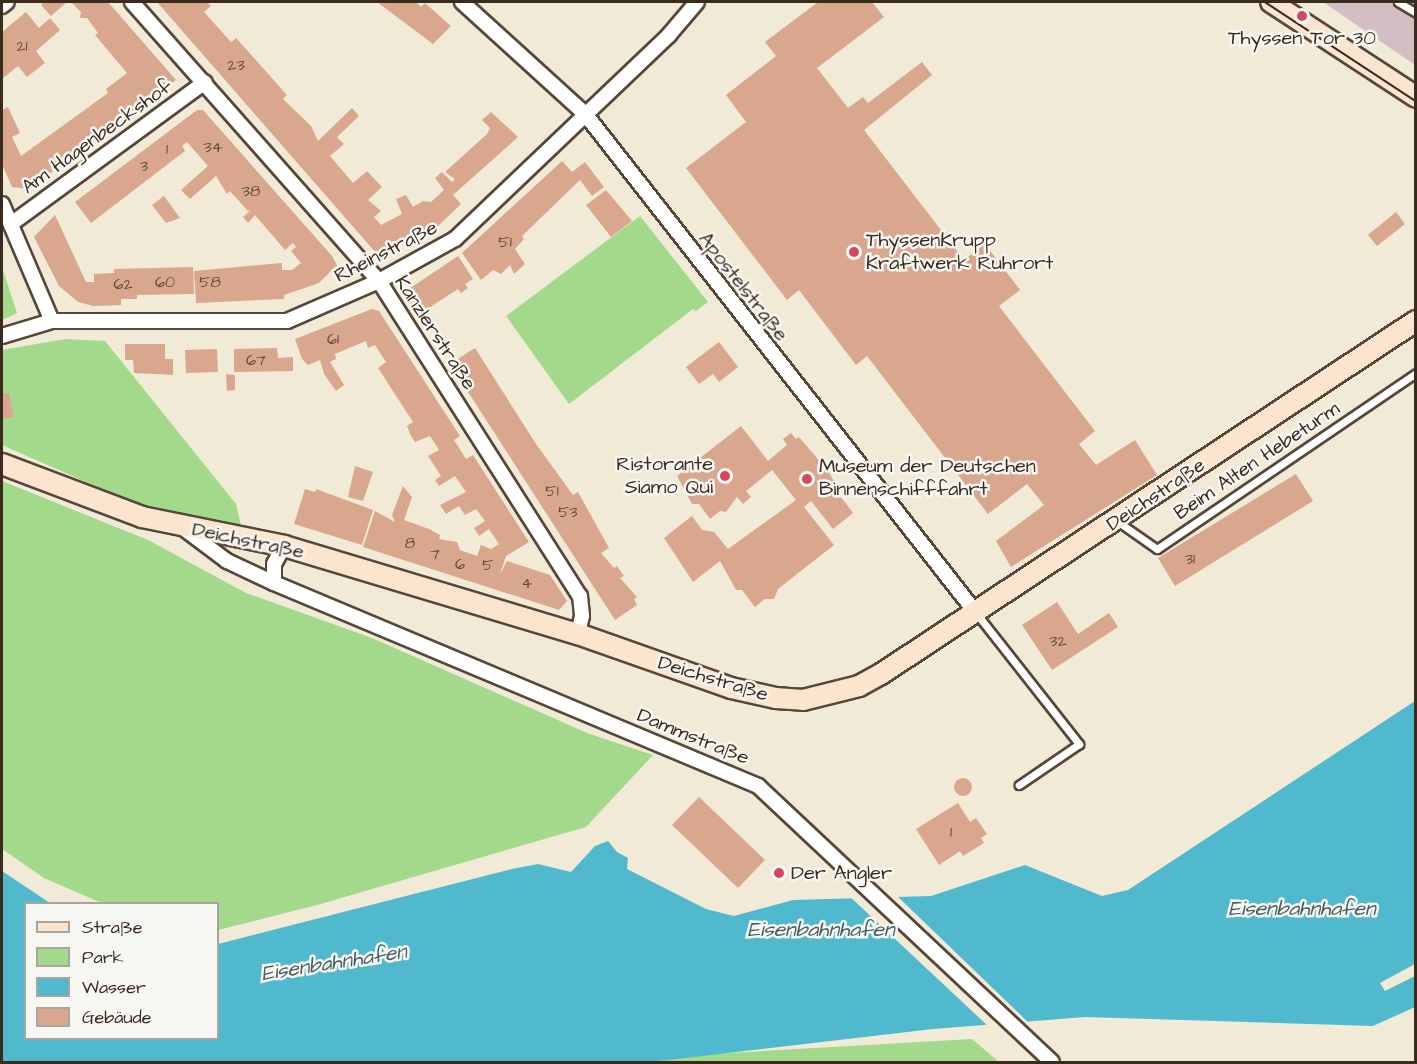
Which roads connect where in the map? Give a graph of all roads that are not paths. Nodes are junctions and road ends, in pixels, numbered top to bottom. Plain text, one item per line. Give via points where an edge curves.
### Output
1 (7, 2) edge
2 (132, 2) edge
3 (462, 2) edge
4 (697, 2) edge
5 (1271, 2) edge
6 (1398, 2) edge
7 (2, 6) edge
8 (1416, 13) edge
9 (205, 82) junction
10 (1416, 97) edge
11 (586, 115) junction
12 (2, 204) edge
13 (11, 224) junction
14 (379, 281) junction
15 (52, 321) junction
16 (1416, 321) edge
17 (2, 336) edge
18 (1416, 373) edge
19 (2, 464) edge
20 (1117, 521) junction
21 (181, 526) junction
22 (284, 546) junction
23 (274, 583) junction
24 (976, 613) junction
25 (578, 634) junction
26 (1018, 785) dead end
27 (1052, 1062) edge

1 - 7 street
2 - 9 street, Kanzlerstraße
3 - 11 street, Apostelstraße
4 - 11 street, Rheinstraße via 669,35
5 - 10 street
6 - 8 lane
9 - 13 street, Am Hagenbeckshof
9 - 14 street, Kanzlerstraße
11 - 14 street, Rheinstraße via 455,239
11 - 24 street, Apostelstraße
12 - 13 street
13 - 15 street
14 - 15 street, Rheinstraße via 287,321
14 - 25 street, Kanzlerstraße via 580,596 582,616
15 - 17 street, Rheinstraße
16 - 20 street, Deichstraße
18 - 20 lane, Beim Alten Hebeturm via 1157,549
19 - 21 street, Deichstraße via 142,517
20 - 24 street, Deichstraße
21 - 22 street, Deichstraße
21 - 23 street, Dammstraße via 227,561
22 - 23 street via 274,564
22 - 25 street, Deichstraße
23 - 27 street, Dammstraße via 758,786
24 - 25 street, Deichstraße via 859,686 803,700 731,688
24 - 26 lane via 1079,744

